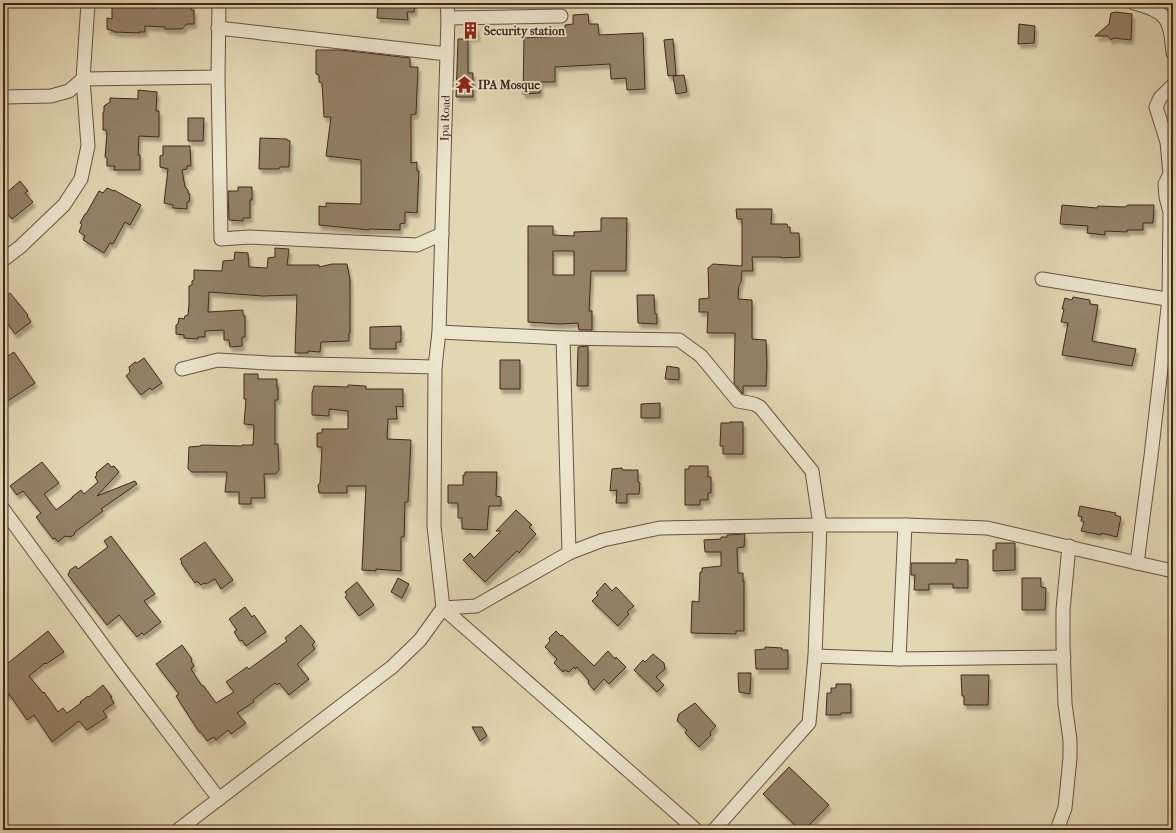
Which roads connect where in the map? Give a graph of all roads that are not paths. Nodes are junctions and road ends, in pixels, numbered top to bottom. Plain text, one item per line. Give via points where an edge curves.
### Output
1 (88, 3) edge
2 (219, 3) edge
3 (447, 3) edge
4 (1134, 3) edge
5 (561, 16) dead end
6 (448, 18) junction
7 (218, 28) junction
8 (1173, 53) edge
9 (447, 54) junction
10 (218, 77) junction
11 (83, 79) junction
12 (1173, 85) edge
13 (3, 97) edge
14 (442, 234) junction
15 (3, 260) edge
16 (1042, 278) dead end
17 (1171, 300) edge
18 (439, 332) junction
19 (563, 338) junction
20 (435, 367) junction
21 (182, 369) dead end
22 (3, 509) edge
23 (820, 525) junction
24 (905, 525) junction
25 (1069, 546) junction
26 (569, 553) junction
27 (1137, 563) junction
28 (1173, 571) edge
29 (443, 608) junction
30 (815, 656) junction
31 (1064, 657) junction
32 (899, 659) junction
33 (219, 799) junction
34 (178, 830) edge
35 (696, 830) edge
36 (714, 830) edge
37 (1057, 830) edge

1 - 11 street
2 - 7 street
3 - 6 street, Ipa Road
4 - 8 street via 1152,8 1167,20
5 - 6 street
6 - 9 street, Ipa Road
7 - 9 street
7 - 10 street
9 - 14 street, Ipa Road
10 - 11 street
10 - 14 street via 221,239 248,237 417,245
11 - 13 street via 69,91 51,96
11 - 15 street via 88,146 81,179 64,205
12 - 17 street via 1160,98 1156,107 1167,142 1170,174 1166,184 1166,197 1170,212
14 - 18 street, Ipa Road
16 - 17 street
17 - 27 street
18 - 19 street
18 - 20 street, Ipa Road
19 - 23 street via 679,340 701,356 738,401 760,407 812,471
19 - 26 street
20 - 21 street via 218,360
20 - 29 street, Ipa Road via 434,526
22 - 33 street
23 - 24 street
23 - 26 street via 660,528 603,540
23 - 30 street
24 - 25 street via 987,528
24 - 32 street
25 - 27 street
25 - 31 street via 1063,610
26 - 29 street via 476,606
27 - 28 street
29 - 33 street via 420,640 392,667
29 - 35 street
30 - 32 street
30 - 36 street via 809,723
31 - 32 street
31 - 37 street via 1070,758 1065,808
33 - 34 street

